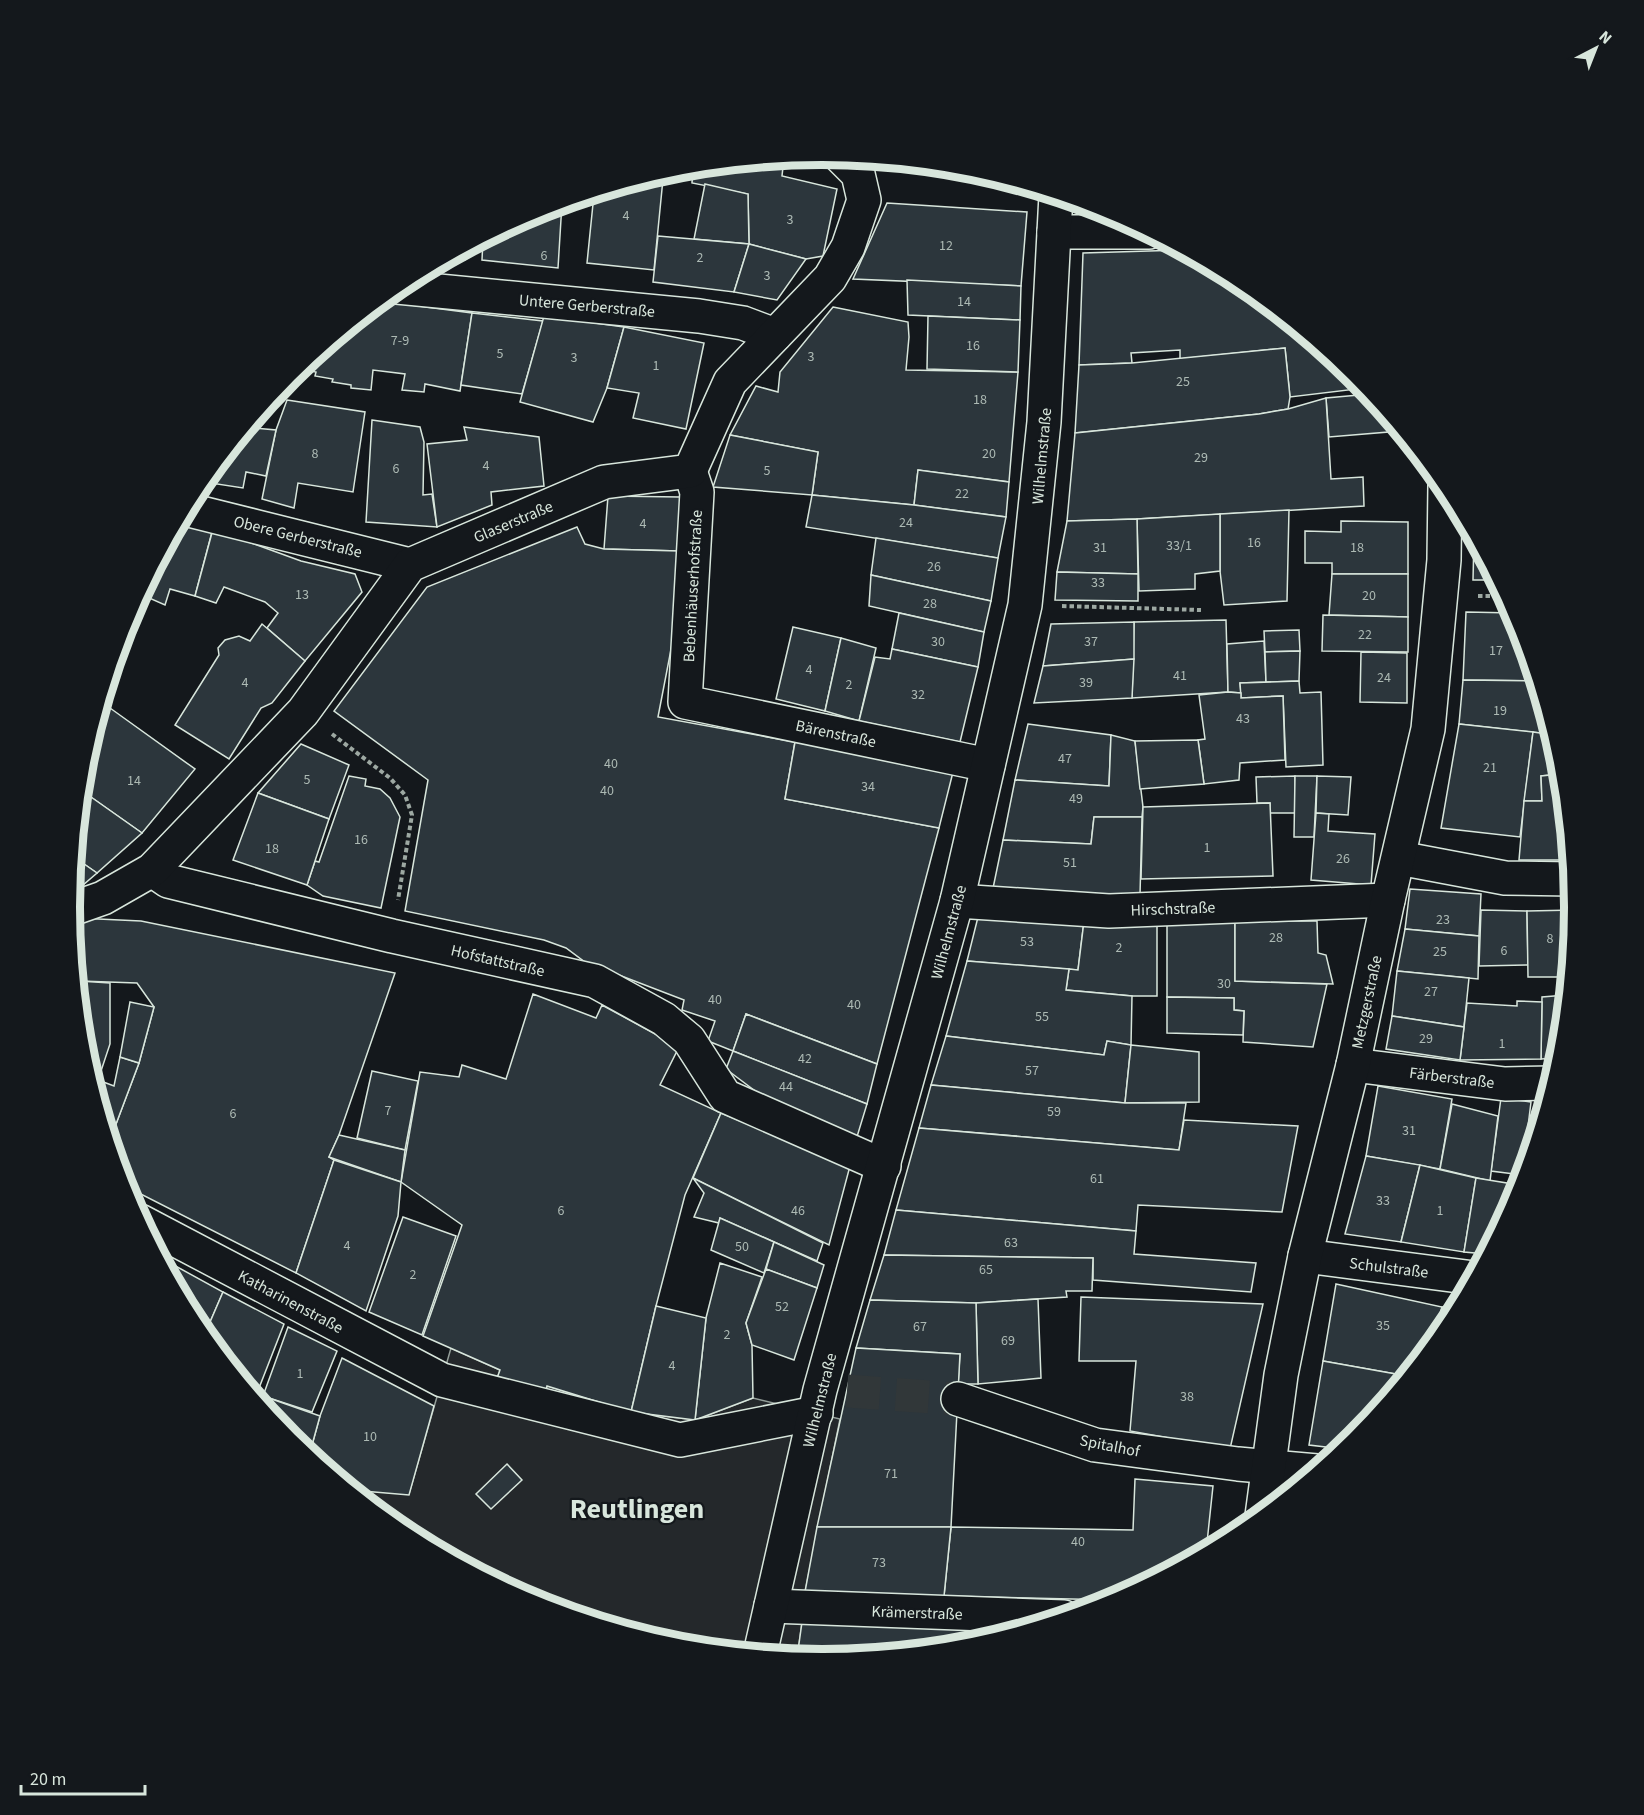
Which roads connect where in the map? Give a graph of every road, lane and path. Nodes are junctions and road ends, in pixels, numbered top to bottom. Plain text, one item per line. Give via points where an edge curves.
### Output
1 (850, 166) edge
2 (1056, 202) edge
3 (1054, 232) junction
4 (1128, 232) edge
5 (412, 288) edge
6 (775, 335) junction
7 (690, 471) junction
8 (1445, 504) edge
9 (195, 511) edge
10 (410, 565) junction
11 (1025, 605) junction
12 (1201, 610) dead end
13 (685, 702) joint
14 (303, 712) junction
15 (988, 765) junction
16 (1399, 858) junction
17 (152, 870) junction
18 (1563, 879) edge
19 (1388, 900) junction
20 (957, 901) junction
21 (80, 906) edge
22 (392, 936) junction
23 (1353, 1065) junction
24 (1543, 1083) edge
25 (884, 1166) junction
26 (152, 1227) edge
27 (1305, 1256) junction
28 (1466, 1277) edge
29 (828, 1398) junction
30 (958, 1399) tunnel mouth
31 (1267, 1467) junction
32 (1307, 1470) edge
33 (1263, 1505) edge
34 (771, 1606) junction
35 (1043, 1616) edge
36 (762, 1647) edge

1 - 6 street via 858,174 864,200 848,247 830,278
2 - 3 street, Wilhelmstraße
3 - 4 street
3 - 11 street, Wilhelmstraße via 1044,422
5 - 6 street, Untere Gerberstraße via 699,316 743,323
6 - 7 street via 730,382
7 - 10 street, Glaserstraße via 604,482
7 - 13 street, Bebenhäuserhofstraße via 697,492
8 - 16 street, Metzgerstraße via 1444,560 1428,729
9 - 10 street, Obere Gerberstraße
10 - 14 street
11 - 12 path
11 - 15 street, Wilhelmstraße
13 - 15 street, Bärenstraße
14 - 17 street
14 - 22 path via 390,778 405,795 412,815
15 - 20 street, Wilhelmstraße
16 - 18 street via 1505,878
16 - 19 street, Metzgerstraße
17 - 21 street via 103,898
17 - 22 street, Hofstattstraße via 168,882
19 - 20 street, Hirschstraße via 1109,911
19 - 23 street, Metzgerstraße
20 - 25 street, Wilhelmstraße
22 - 25 street, Hofstattstraße via 595,981 664,1019 689,1040 725,1096
23 - 24 street, Färberstraße via 1505,1084
23 - 27 street, Metzgerstraße
25 - 29 street, Wilhelmstraße
26 - 29 street, Katharinenstraße via 442,1380 680,1440
27 - 28 street, Schulstraße
27 - 31 street, Metzgerstraße
29 - 34 street, Wilhelmstraße
30 - 31 street, Spitalhof via 1095,1445
31 - 32 street, Spitalhof
31 - 33 street, Metzgerstraße
34 - 35 street, Krämerstraße
34 - 36 street, Wilhelmstraße

